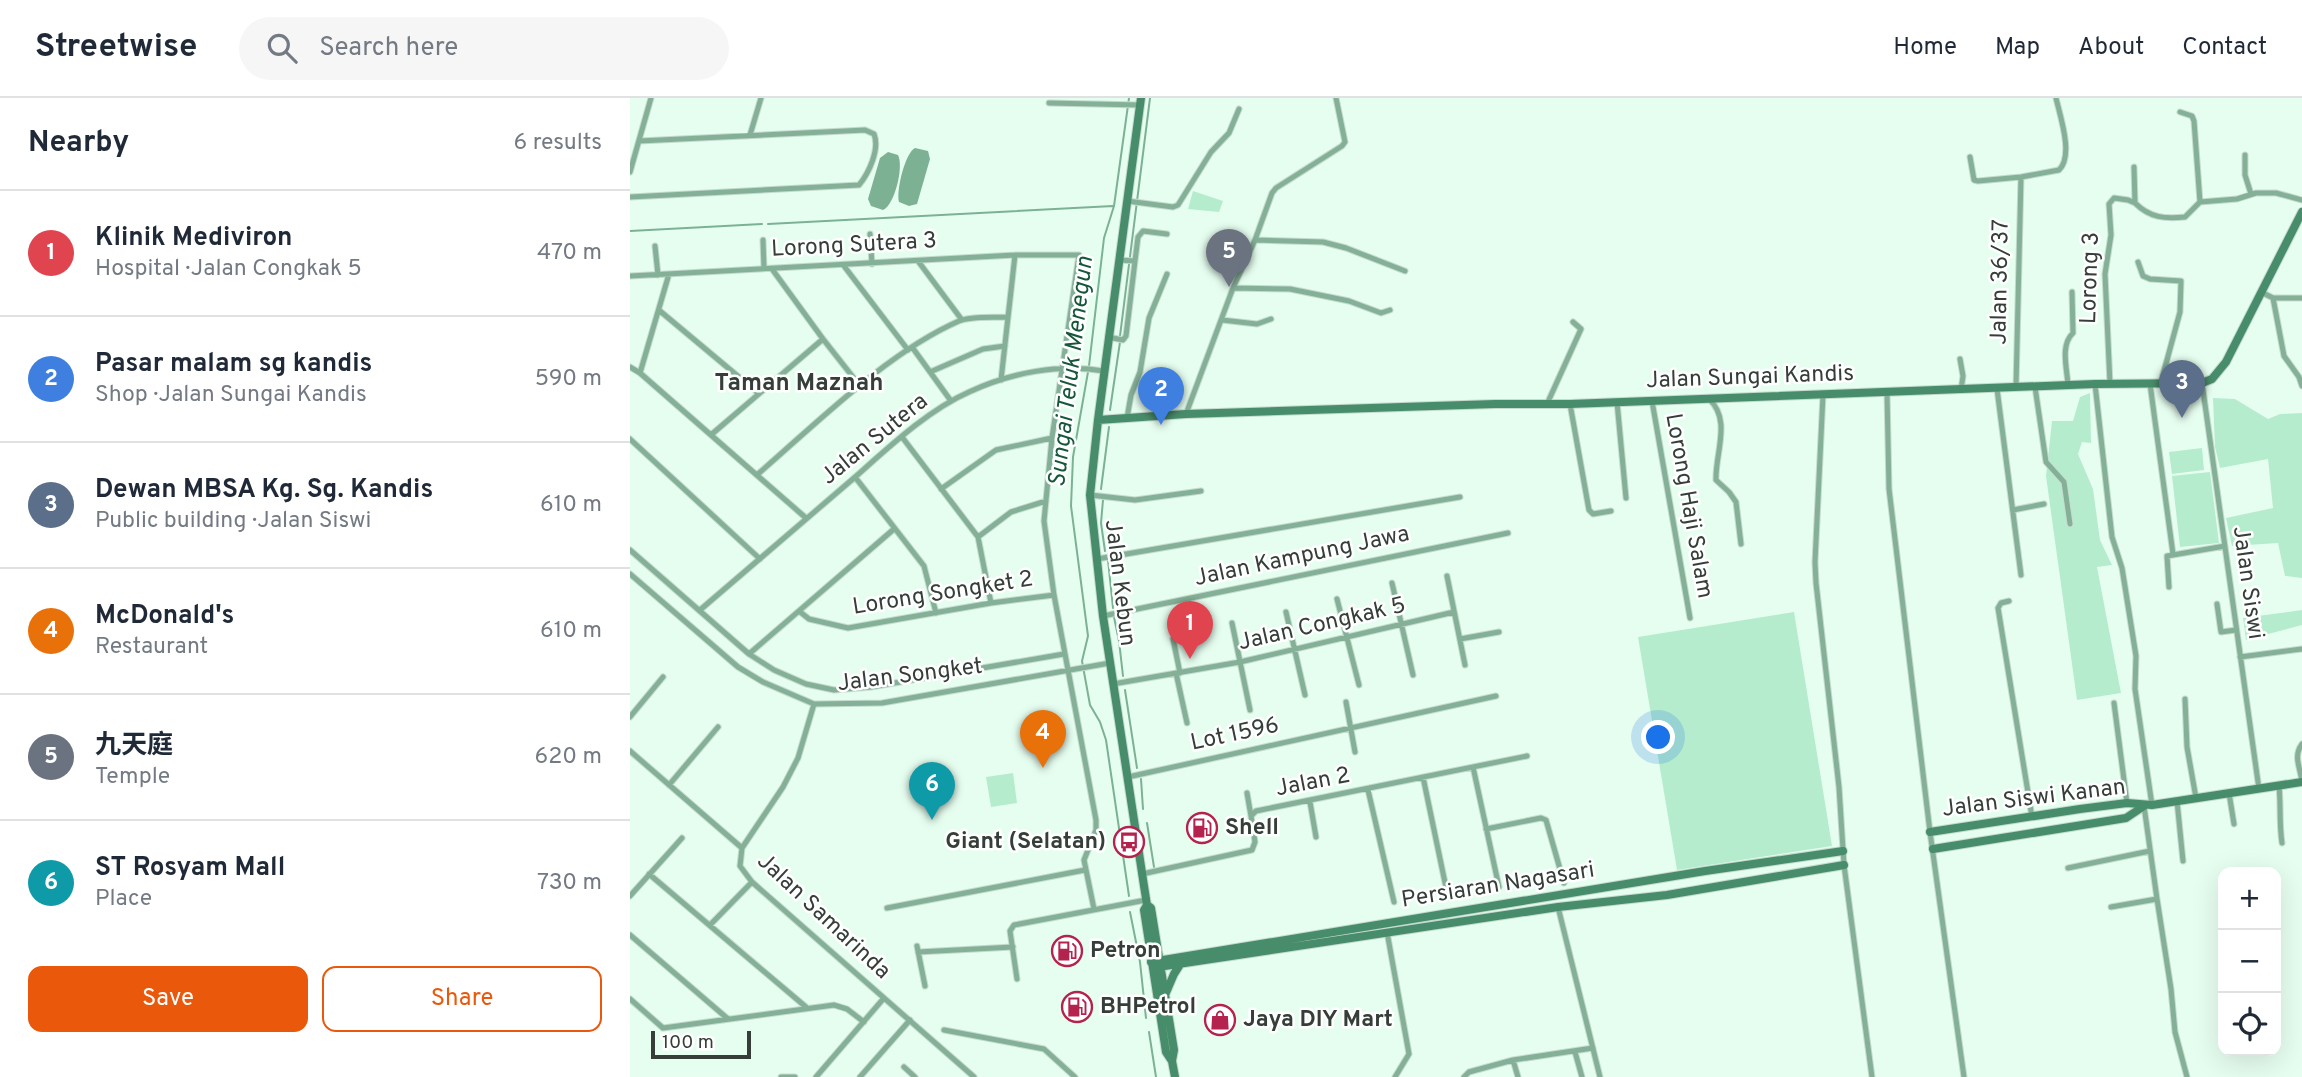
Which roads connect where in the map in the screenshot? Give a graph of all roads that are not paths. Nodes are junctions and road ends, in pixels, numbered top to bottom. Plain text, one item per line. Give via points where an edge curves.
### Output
1 (651, 98) edge
2 (761, 98) edge
3 (1336, 98) edge
4 (2056, 98) edge
5 (1140, 101) edge
6 (1049, 103) dead end
7 (1239, 109) dead end
8 (2180, 112) dead end
9 (750, 135) junction
10 (639, 141) junction
11 (2245, 155) dead end
12 (1970, 157) dead end
13 (2134, 167) dead end
14 (630, 172) edge
15 (2021, 177) junction
16 (2251, 194) junction
17 (630, 197) edge
18 (2302, 200) edge
19 (1133, 202) junction
20 (2200, 202) junction
21 (2135, 203) junction
22 (2302, 212) edge
23 (2298, 229) edge
24 (870, 234) dead end
25 (1167, 234) dead end
26 (763, 240) dead end
27 (1255, 240) junction
28 (656, 246) dead end
29 (1015, 255) junction
30 (918, 261) junction
31 (1128, 261) junction
32 (2138, 262) dead end
33 (872, 264) junction
34 (844, 266) junction
35 (764, 268) junction
36 (772, 269) junction
37 (1405, 271) dead end
38 (669, 274) junction
39 (1167, 274) dead end
40 (658, 275) junction
41 (630, 276) edge
42 (1233, 288) junction
43 (2072, 292) dead end
44 (2261, 292) junction
45 (2273, 298) junction
46 (2302, 298) edge
47 (1390, 310) dead end
48 (660, 311) junction
49 (1007, 317) junction
50 (1271, 319) dead end
51 (962, 320) junction
52 (1222, 320) junction
53 (1573, 322) dead end
54 (1108, 337) junction
55 (822, 340) junction
56 (1004, 346) junction
57 (910, 348) junction
58 (1960, 359) dead end
59 (630, 368) edge
60 (1064, 368) junction
61 (930, 372) junction
62 (1104, 372) junction
63 (640, 373) junction
64 (1001, 380) junction
65 (2161, 382) junction
66 (2150, 383) junction
67 (2202, 383) junction
68 (2095, 384) junction
69 (2110, 384) junction
70 (2068, 385) junction
71 (860, 386) junction
72 (2302, 386) edge
73 (2035, 387) junction
74 (2016, 388) junction
75 (1997, 389) junction
76 (1961, 390) junction
77 (758, 393) junction
78 (1887, 393) junction
79 (1823, 395) junction
80 (1709, 399) junction
81 (951, 401) junction
82 (1652, 401) junction
83 (1617, 402) junction
84 (1547, 404) junction
85 (1570, 404) junction
86 (1186, 414) junction
87 (1127, 418) junction
88 (1098, 420) junction
89 (712, 434) junction
90 (902, 438) junction
91 (1052, 438) junction
92 (630, 439) edge
93 (758, 474) junction
94 (855, 477) junction
95 (941, 489) junction
96 (1201, 491) dead end
97 (1090, 495) junction
98 (1460, 497) dead end
99 (1626, 498) dead end
100 (1046, 501) junction
101 (2044, 504) dead end
102 (2013, 510) junction
103 (1611, 511) dead end
104 (806, 518) junction
105 (2070, 524) dead end
106 (894, 529) junction
107 (1508, 533) dead end
108 (978, 537) junction
109 (1741, 544) dead end
110 (2225, 546) junction
111 (630, 550) edge
112 (2173, 554) junction
113 (760, 559) junction
114 (1096, 559) junction
115 (630, 574) edge
116 (2021, 575) dead end
117 (1447, 576) dead end
118 (1392, 583) dead end
119 (2169, 587) dead end
120 (1054, 595) junction
121 (1337, 599) dead end
122 (2009, 601) dead end
123 (992, 603) junction
124 (2217, 604) dead end
125 (700, 610) junction
126 (799, 611) junction
127 (1286, 612) dead end
128 (1454, 612) junction
129 (936, 613) junction
130 (1103, 616) junction
131 (1690, 618) dead end
132 (1232, 623) dead end
133 (1402, 626) junction
134 (2236, 630) junction
135 (1499, 632) dead end
136 (1348, 638) junction
137 (1172, 639) dead end
138 (1460, 639) junction
139 (2302, 649) edge
140 (1294, 651) junction
141 (749, 654) junction
142 (1065, 654) junction
143 (2240, 657) junction
144 (1240, 662) junction
145 (1110, 663) junction
146 (1465, 665) dead end
147 (1068, 670) junction
148 (1178, 673) junction
149 (1413, 675) dead end
150 (663, 677) dead end
151 (1113, 684) junction
152 (1359, 685) dead end
153 (1305, 695) dead end
154 (1496, 696) dead end
155 (2185, 699) dead end
156 (1346, 702) dead end
157 (2114, 703) dead end
158 (814, 704) junction
159 (1250, 710) dead end
160 (630, 717) edge
161 (1187, 723) dead end
162 (718, 727) dead end
163 (1351, 728) junction
164 (2302, 744) edge
165 (630, 751) edge
166 (1355, 751) dead end
167 (1527, 756) dead end
168 (1473, 767) junction
169 (1128, 777) junction
170 (1423, 777) junction
171 (2302, 781) edge
172 (669, 785) junction
173 (2279, 786) junction
174 (2259, 789) junction
175 (1368, 790) junction
176 (1247, 793) dead end
177 (2230, 793) junction
178 (2196, 798) junction
179 (2178, 801) junction
180 (1310, 802) junction
181 (2127, 803) junction
182 (2148, 805) junction
183 (1251, 816) junction
184 (2032, 817) junction
185 (2234, 824) dead end
186 (1486, 829) junction
187 (1954, 829) junction
188 (1930, 832) junction
189 (1315, 837) dead end
190 (681, 838) dead end
191 (2282, 843) dead end
192 (1956, 846) junction
193 (742, 848) junction
194 (1933, 849) junction
195 (1843, 851) junction
196 (2150, 851) junction
197 (1822, 854) junction
198 (2183, 861) dead end
199 (1844, 865) junction
200 (1826, 868) junction
201 (2068, 868) dead end
202 (1085, 870) junction
203 (649, 874) junction
204 (1142, 874) junction
205 (752, 882) junction
206 (1564, 883) dead end
207 (1499, 887) dead end
208 (630, 896) edge
209 (1448, 897) dead end
210 (2157, 899) junction
211 (1394, 902) dead end
212 (1147, 903) junction
213 (1558, 907) junction
214 (2111, 907) dead end
215 (887, 908) dead end
216 (1094, 909) junction
217 (710, 925) junction
218 (1386, 928) junction
219 (630, 935) edge
220 (1156, 939) junction
221 (1013, 947) junction
222 (1180, 961) junction
223 (1156, 964) junction
224 (1017, 979) dead end
225 (925, 986) dead end
226 (1164, 996) junction
227 (884, 998) junction
228 (630, 999) edge
229 (806, 1007) junction
230 (728, 1019) junction
231 (864, 1022) junction
232 (907, 1024) junction
233 (944, 1030) dead end
234 (1593, 1048) junction
235 (1575, 1052) junction
236 (1172, 1060) junction
237 (1513, 1060) junction
238 (904, 1068) dead end
239 (1466, 1074) edge
240 (781, 1077) edge
241 (795, 1077) edge
242 (816, 1077) edge
243 (860, 1077) edge
244 (915, 1077) edge
245 (974, 1077) edge
246 (1075, 1077) edge
247 (1175, 1077) edge
248 (1395, 1077) edge
249 (1518, 1077) edge
250 (1582, 1077) edge
251 (1600, 1077) edge
252 (1872, 1077) edge
253 (1964, 1077) edge
254 (2187, 1077) edge

1 - 10 street
2 - 9 street
3 - 27 street via 1345,142 1276,188
4 - 15 street via 2066,143 2065,163 2059,170
5 - 6 street
5 - 19 street, Jalan Kebun
7 - 19 street via 1228,133 1178,205
8 - 20 street via 2194,121
9 - 10 street
9 - 17 street via 865,130 874,134 876,142 870,168 859,185
10 - 14 street
11 - 16 street
12 - 15 street via 1974,180
13 - 21 street
15 - 74 street, Jalan 36/37
16 - 18 street via 2276,193
16 - 20 street
19 - 31 street, Jalan Kebun
20 - 21 street via 2185,217 2172,219 2150,215
21 - 69 street, Lorong 3 via 2114,198 2109,204 2111,235 2105,286
22 - 23 street
23 - 44 street
24 - 33 street
25 - 31 street via 1143,231
26 - 35 street
27 - 37 street via 1323,242
27 - 42 street
28 - 40 street
29 - 30 street, Lorong Sutera 3
29 - 49 street
29 - 60 street, Lorong Sutera 3 via 1079,255
30 - 33 street, Lorong Sutera 3
30 - 51 street
31 - 54 street, Jalan Kebun
31 - 54 street via 1128,329 1125,339
32 - 65 street via 2143,276 2181,281 2180,312
33 - 34 street, Lorong Sutera 3
34 - 36 street, Lorong Sutera 3
34 - 57 street
35 - 36 street, Lorong Sutera 3
35 - 38 street, Lorong Sutera 3
36 - 55 street
38 - 40 street, Lorong Sutera 3
38 - 48 street
39 - 87 street via 1149,318
40 - 41 street, Lorong Sutera 3
42 - 47 street via 1290,289 1381,313
42 - 52 street
43 - 70 street via 2073,333 2064,346
44 - 45 street
44 - 67 street via 2218,374
45 - 46 street
45 - 72 street via 2284,356
48 - 63 street
48 - 77 street
49 - 51 street
49 - 56 street
50 - 52 street via 1257,324
51 - 57 street
52 - 86 street
53 - 84 street via 1581,329
54 - 62 street, Jalan Kebun
55 - 71 street
55 - 77 street
56 - 61 street via 983,349
56 - 64 street
57 - 61 street
57 - 71 street
58 - 76 street
59 - 63 street
60 - 62 street, Jalan Sutera
60 - 64 street, Jalan Sutera
60 - 91 street
61 - 81 street
62 - 88 street, Jalan Kebun
63 - 89 street
64 - 81 street, Jalan Sutera
65 - 66 street, Jalan Sungai Kandis
65 - 67 street, Jalan Sungai Kandis
66 - 69 street, Jalan Sungai Kandis
66 - 112 street
67 - 110 street, Jalan Siswi
68 - 69 street, Jalan Sungai Kandis
68 - 70 street, Jalan Sungai Kandis
68 - 182 street via 2112,537 2122,568 2136,656 2135,689
70 - 73 street, Jalan Sungai Kandis
71 - 93 street
73 - 74 street, Jalan Sungai Kandis
73 - 105 street via 2046,462 2064,481
74 - 75 street, Jalan Sungai Kandis
75 - 76 street, Jalan Sungai Kandis
75 - 102 street
76 - 78 street, Jalan Sungai Kandis
77 - 89 street
78 - 79 street, Jalan Sungai Kandis
78 - 188 street via 1889,489
79 - 80 street, Jalan Sungai Kandis
79 - 195 street via 1815,562
80 - 82 street, Jalan Sungai Kandis
80 - 109 street via 1718,407 1722,436 1716,480 1735,502
81 - 90 street, Jalan Sutera
82 - 83 street, Jalan Sungai Kandis
82 - 131 street, Lorong Haji Salam
83 - 85 street, Jalan Sungai Kandis
83 - 99 street
84 - 85 street, Jalan Sungai Kandis
84 - 86 street, Jalan Sungai Kandis
85 - 103 street via 1589,510 1593,514
86 - 87 street, Jalan Sungai Kandis
87 - 88 street, Jalan Sungai Kandis
88 - 97 street, Jalan Kebun
89 - 93 street
90 - 94 street, Jalan Sutera
90 - 95 street
91 - 95 street via 996,450
91 - 100 street
92 - 113 street
93 - 104 street
94 - 104 street, Jalan Sutera
94 - 106 street
95 - 108 street
96 - 97 street via 1135,500
97 - 114 street, Jalan Kebun
98 - 114 street
100 - 108 street via 1011,512
100 - 120 street via 1044,521
101 - 102 street
102 - 116 street
104 - 113 street, Jalan Sutera
106 - 126 street
106 - 129 street via 924,566
107 - 130 street, Jalan Kampung Jawa
108 - 123 street
110 - 112 street
110 - 134 street, Jalan Siswi
111 - 125 street, Jalan Songket
112 - 119 street via 2166,560
113 - 125 street, Jalan Sutera
114 - 130 street, Jalan Kebun
115 - 158 street, Jalan Songket via 738,667
117 - 128 street
118 - 133 street
120 - 123 street, Lorong Songket 2
120 - 142 street
121 - 136 street
122 - 184 street via 1998,608
123 - 129 street, Lorong Songket 2
124 - 134 street via 2221,632
125 - 141 street, Jalan Songket
126 - 129 street, Lorong Songket 2 via 809,619 848,628
126 - 141 street
127 - 140 street
128 - 133 street, Jalan Congkak 5
128 - 138 street
130 - 145 street, Jalan Kebun
132 - 144 street
133 - 136 street, Jalan Congkak 5
133 - 149 street
134 - 143 street, Jalan Siswi
135 - 138 street
136 - 140 street, Jalan Congkak 5
136 - 152 street
137 - 148 street
138 - 146 street
139 - 143 street
140 - 144 street, Jalan Congkak 5
140 - 153 street
141 - 142 street, Jalan Songket via 806,684 834,690
142 - 147 street
143 - 174 street, Jalan Siswi
144 - 148 street, Jalan Congkak 5
144 - 159 street
145 - 147 street, Jalan Songket
145 - 151 street, Jalan Kebun
147 - 158 street, Jalan Songket via 882,703
147 - 202 street via 1096,820 1085,853
148 - 151 street, Jalan Congkak 5
148 - 161 street
150 - 160 street
151 - 169 street, Jalan Kebun
154 - 163 street, Lot 1596
155 - 178 street
156 - 163 street
157 - 181 street
158 - 193 street via 798,758
162 - 172 street
163 - 166 street
163 - 169 street, Lot 1596
164 - 171 street via 2297,760
165 - 172 street, Jalan Samarinda
167 - 168 street, Jalan 2
168 - 170 street, Jalan 2
168 - 186 street
169 - 204 street, Jalan Kebun
170 - 175 street, Jalan 2
170 - 209 street
171 - 173 street, Jalan Siswi Kanan
172 - 193 street, Jalan Samarinda
173 - 174 street, Jalan Siswi Kanan
173 - 191 street
174 - 177 street, Jalan Siswi Kanan
175 - 180 street, Jalan 2
175 - 211 street
176 - 183 street
177 - 178 street, Jalan Siswi Kanan
177 - 185 street
178 - 179 street, Jalan Siswi Kanan
179 - 182 street, Jalan Siswi Kanan
179 - 198 street
180 - 183 street, Jalan 2 via 1256,811
180 - 189 street
181 - 182 street, Jalan Siswi Kanan
181 - 184 street, Jalan Siswi Kanan
182 - 192 street, Jalan Siswi Kanan via 2126,818
182 - 196 street
183 - 204 street, Jalan 2 via 1252,849
184 - 187 street, Jalan Siswi Kanan
186 - 206 street via 1546,820
186 - 207 street
187 - 188 street, Jalan Siswi Kanan
187 - 192 street via 1943,840
188 - 194 street
190 - 203 street
192 - 194 street, Jalan Siswi Kanan
193 - 205 street, Jalan Samarinda via 740,866
194 - 253 street
195 - 197 street, Persiaran Nagasari
195 - 199 street
196 - 201 street
196 - 210 street
197 - 200 street via 1833,859
197 - 218 street, Persiaran Nagasari
199 - 200 street, Persiaran Nagasari
199 - 252 street
200 - 213 street, Persiaran Nagasari via 1667,895
202 - 215 street
202 - 216 street
203 - 208 street
203 - 217 street
204 - 212 street, Jalan Kebun
205 - 217 street
205 - 227 street, Jalan Samarinda
210 - 214 street
210 - 254 street via 2175,1032
212 - 216 street
212 - 220 street, Jalan Kebun
212 - 223 street, Jalan Kebun via 1144,910
213 - 218 street, Persiaran Nagasari
213 - 234 street
216 - 221 street via 1016,923 1012,926
217 - 229 street
218 - 222 street, Persiaran Nagasari
218 - 248 street via 1409,1054
219 - 230 street
220 - 222 street
220 - 223 street, Jalan Kebun
221 - 224 street
221 - 225 street via 917,949
222 - 223 street, Persiaran Nagasari
222 - 226 street
223 - 226 street, Jalan Kebun
223 - 236 street, Jalan Kebun via 1166,1052
226 - 236 street, Jalan Kebun
227 - 231 street
227 - 232 street, Jalan Samarinda
228 - 230 street via 663,1028
229 - 230 street
229 - 231 street via 841,1006
231 - 242 street
232 - 243 street
232 - 245 street, Jalan Samarinda
233 - 246 street via 1044,1049
234 - 235 street
234 - 251 street
235 - 237 street
235 - 250 street
236 - 247 street, Jalan Kebun
237 - 239 street
237 - 249 street
238 - 244 street
240 - 241 street

